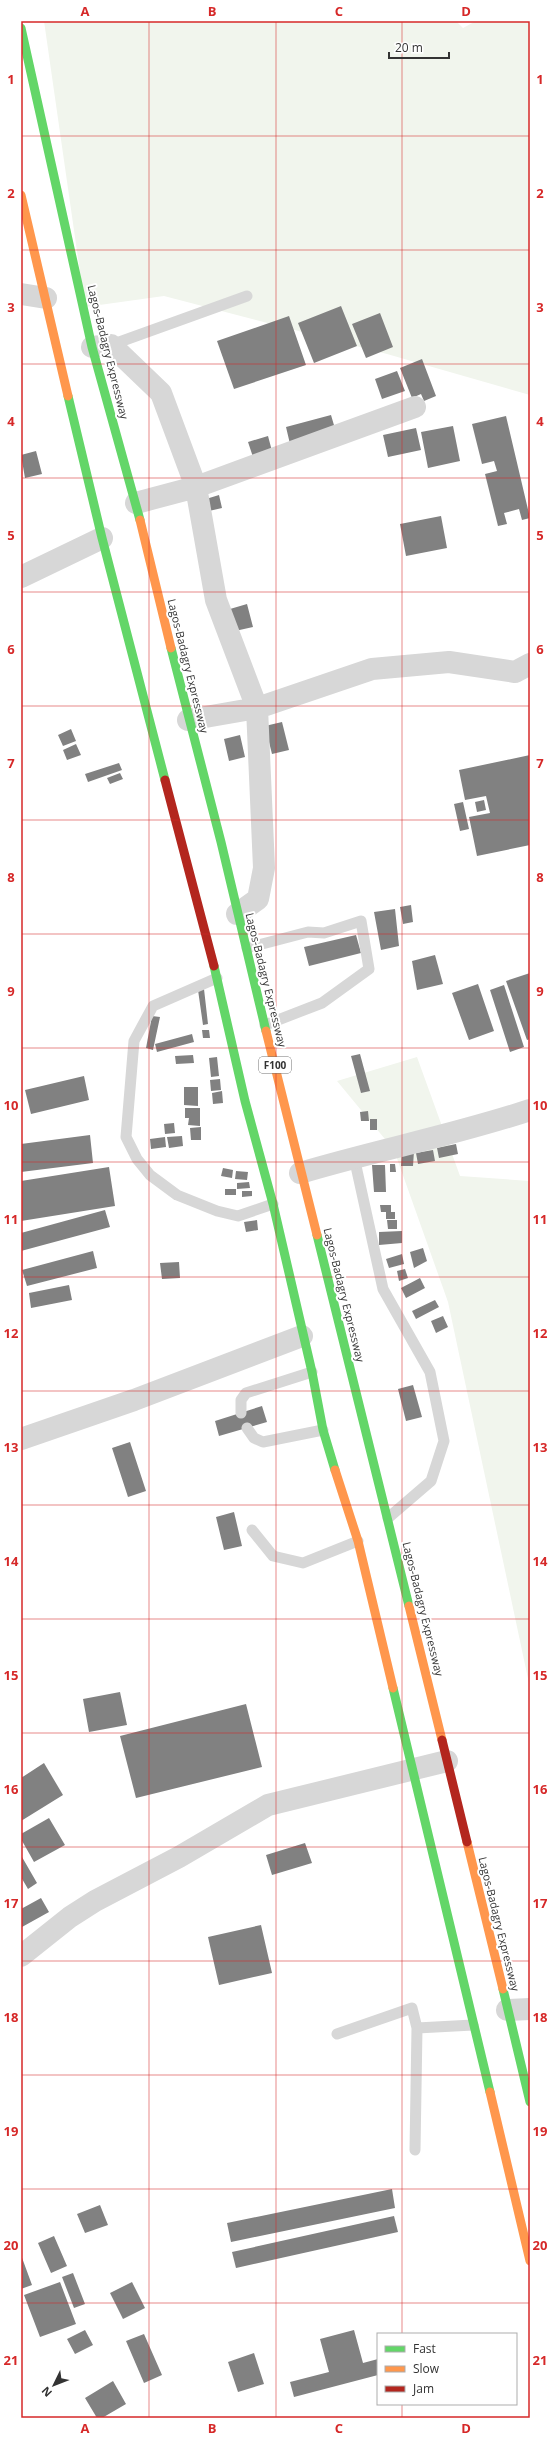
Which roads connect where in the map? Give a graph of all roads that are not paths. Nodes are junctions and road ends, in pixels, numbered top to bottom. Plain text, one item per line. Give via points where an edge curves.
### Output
1 (21, 28) edge
2 (21, 195) edge
3 (21, 294) edge
4 (247, 296) dead end
5 (46, 298) junction
6 (102, 346) junction
7 (415, 407) dead end
8 (196, 487) junction
9 (136, 503) junction
10 (102, 538) junction
11 (21, 577) edge
12 (530, 664) edge
13 (257, 708) junction
14 (188, 720) junction
15 (237, 914) junction
16 (247, 948) junction
17 (217, 978) junction
18 (265, 1025) junction
19 (530, 1110) edge
20 (354, 1157) junction
21 (300, 1173) junction
22 (273, 1204) junction
23 (302, 1336) junction
24 (312, 1372) junction
25 (241, 1413) dead end
26 (247, 1428) dead end
27 (323, 1430) junction
28 (21, 1439) edge
29 (388, 1518) junction
30 (252, 1530) dead end
31 (358, 1541) junction
32 (447, 1761) junction
33 (412, 1770) junction
34 (21, 1956) edge
35 (530, 2009) edge
36 (508, 2010) junction
37 (473, 2025) junction
38 (417, 2028) junction
39 (337, 2034) dead end
40 (530, 2102) edge
41 (415, 2150) dead end
42 (530, 2261) edge

1 - 6 highway, Lagos-Badagry Expressway / F100
2 - 5 highway
3 - 5 street
4 - 6 lane
5 - 10 highway
6 - 8 street via 161,393
6 - 9 highway, Lagos-Badagry Expressway / F100
7 - 8 street
8 - 9 street
8 - 13 street via 216,600
9 - 14 highway, Lagos-Badagry Expressway / F100
10 - 11 street
10 - 17 highway
12 - 13 street via 515,672 449,662 372,669
13 - 14 street
13 - 15 street via 264,868 258,899
14 - 15 highway, Lagos-Badagry Expressway / F100 via 221,842
15 - 16 highway, Lagos-Badagry Expressway / F100
16 - 18 highway, Lagos-Badagry Expressway / F100
16 - 18 lane via 308,932 324,933 360,921 369,970 322,1003
17 - 22 highway via 245,1101
17 - 22 lane via 154,1006 134,1041 126,1137 146,1170 177,1194 217,1211 238,1216
18 - 21 highway, Lagos-Badagry Expressway / F100
19 - 20 street via 482,1125
20 - 21 street
20 - 29 lane via 383,1289 430,1372 444,1441 431,1481
21 - 29 highway, Lagos-Badagry Expressway / F100
22 - 23 highway
23 - 24 highway
23 - 28 street via 134,1400
24 - 25 lane via 246,1393 241,1400
24 - 27 highway
26 - 27 lane via 254,1438 263,1442
27 - 31 highway
29 - 32 highway, Lagos-Badagry Expressway / F100
30 - 31 lane via 273,1556 303,1563
31 - 33 highway
32 - 33 street
32 - 36 highway, Lagos-Badagry Expressway / F100
33 - 34 street via 268,1805 179,1857 95,1901 70,1917
33 - 37 highway
35 - 36 street
36 - 40 highway, Lagos-Badagry Expressway / F100
37 - 38 lane
37 - 42 highway
38 - 39 lane via 412,2008
38 - 41 lane

